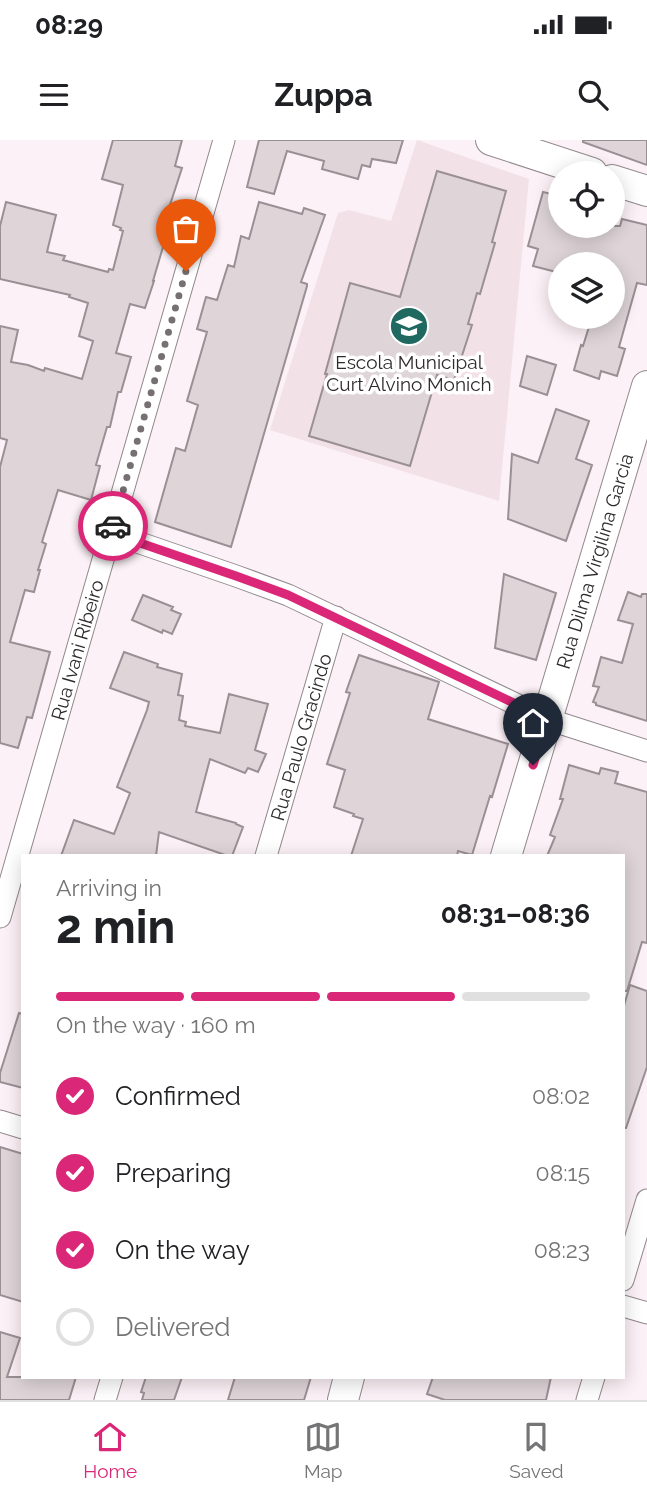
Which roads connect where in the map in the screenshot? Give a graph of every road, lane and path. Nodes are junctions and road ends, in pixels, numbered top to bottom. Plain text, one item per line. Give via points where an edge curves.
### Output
1 (224, 140) edge
2 (491, 140) edge
3 (555, 161) edge
4 (625, 184) edge
5 (647, 191) edge
6 (647, 386) edge
7 (111, 533) junction
8 (336, 617) junction
9 (547, 719) junction
10 (647, 751) edge
11 (267, 854) edge
12 (507, 854) edge
13 (0, 917) edge
14 (0, 1121) edge
15 (21, 1127) edge
16 (647, 1200) edge
17 (625, 1273) edge
18 (625, 1307) edge
19 (647, 1313) edge
20 (111, 1379) edge
21 (348, 1379) edge
22 (593, 1379) edge
23 (105, 1400) edge
24 (343, 1400) edge
25 (587, 1400) edge

1 - 7 street, Rua Ivani Ribeiro
2 - 3 street
4 - 5 street
6 - 9 street, Rua Dilma Virgilina Garcia
7 - 8 street via 288,595
7 - 13 street, Rua Ivani Ribeiro
8 - 9 street
8 - 11 street, Rua Paulo Gracindo
9 - 10 street
9 - 12 street, Rua Dilma Virgilina Garcia
14 - 15 street
16 - 17 street
18 - 19 street
20 - 23 street
21 - 24 street
22 - 25 street

